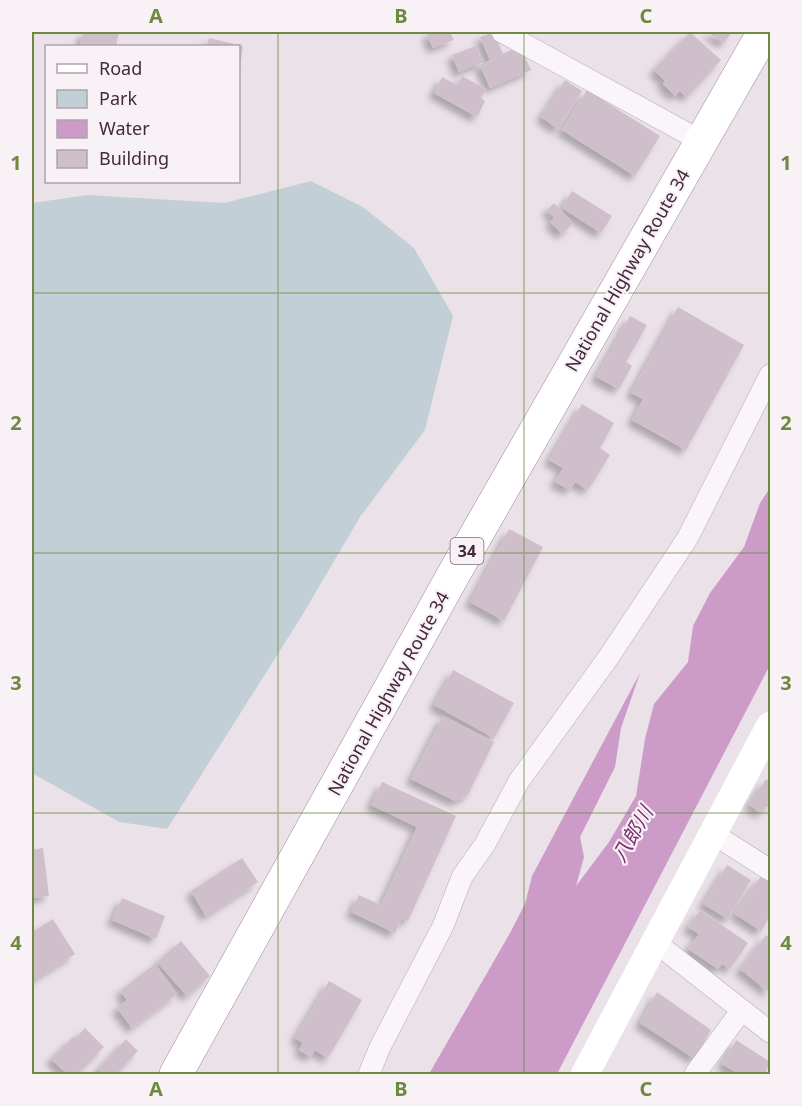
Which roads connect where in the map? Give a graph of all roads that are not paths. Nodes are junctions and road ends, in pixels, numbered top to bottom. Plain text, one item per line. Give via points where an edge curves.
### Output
1 (502, 32) edge
2 (764, 32) edge
3 (701, 141) junction
4 (771, 375) edge
5 (771, 726) edge
6 (712, 833) junction
7 (771, 870) edge
8 (655, 942) junction
9 (741, 1011) junction
10 (771, 1032) edge
11 (176, 1074) edge
12 (369, 1074) edge
13 (585, 1074) edge
14 (695, 1074) edge

1 - 3 street
2 - 3 highway, National Highway Route 34 / 34
3 - 11 highway, National Highway Route 34 / 34 via 450,580
4 - 12 street via 687,539 519,781 462,878 443,926
5 - 6 street
6 - 7 street
6 - 8 street
8 - 9 street
8 - 13 street
9 - 10 street
9 - 14 street

